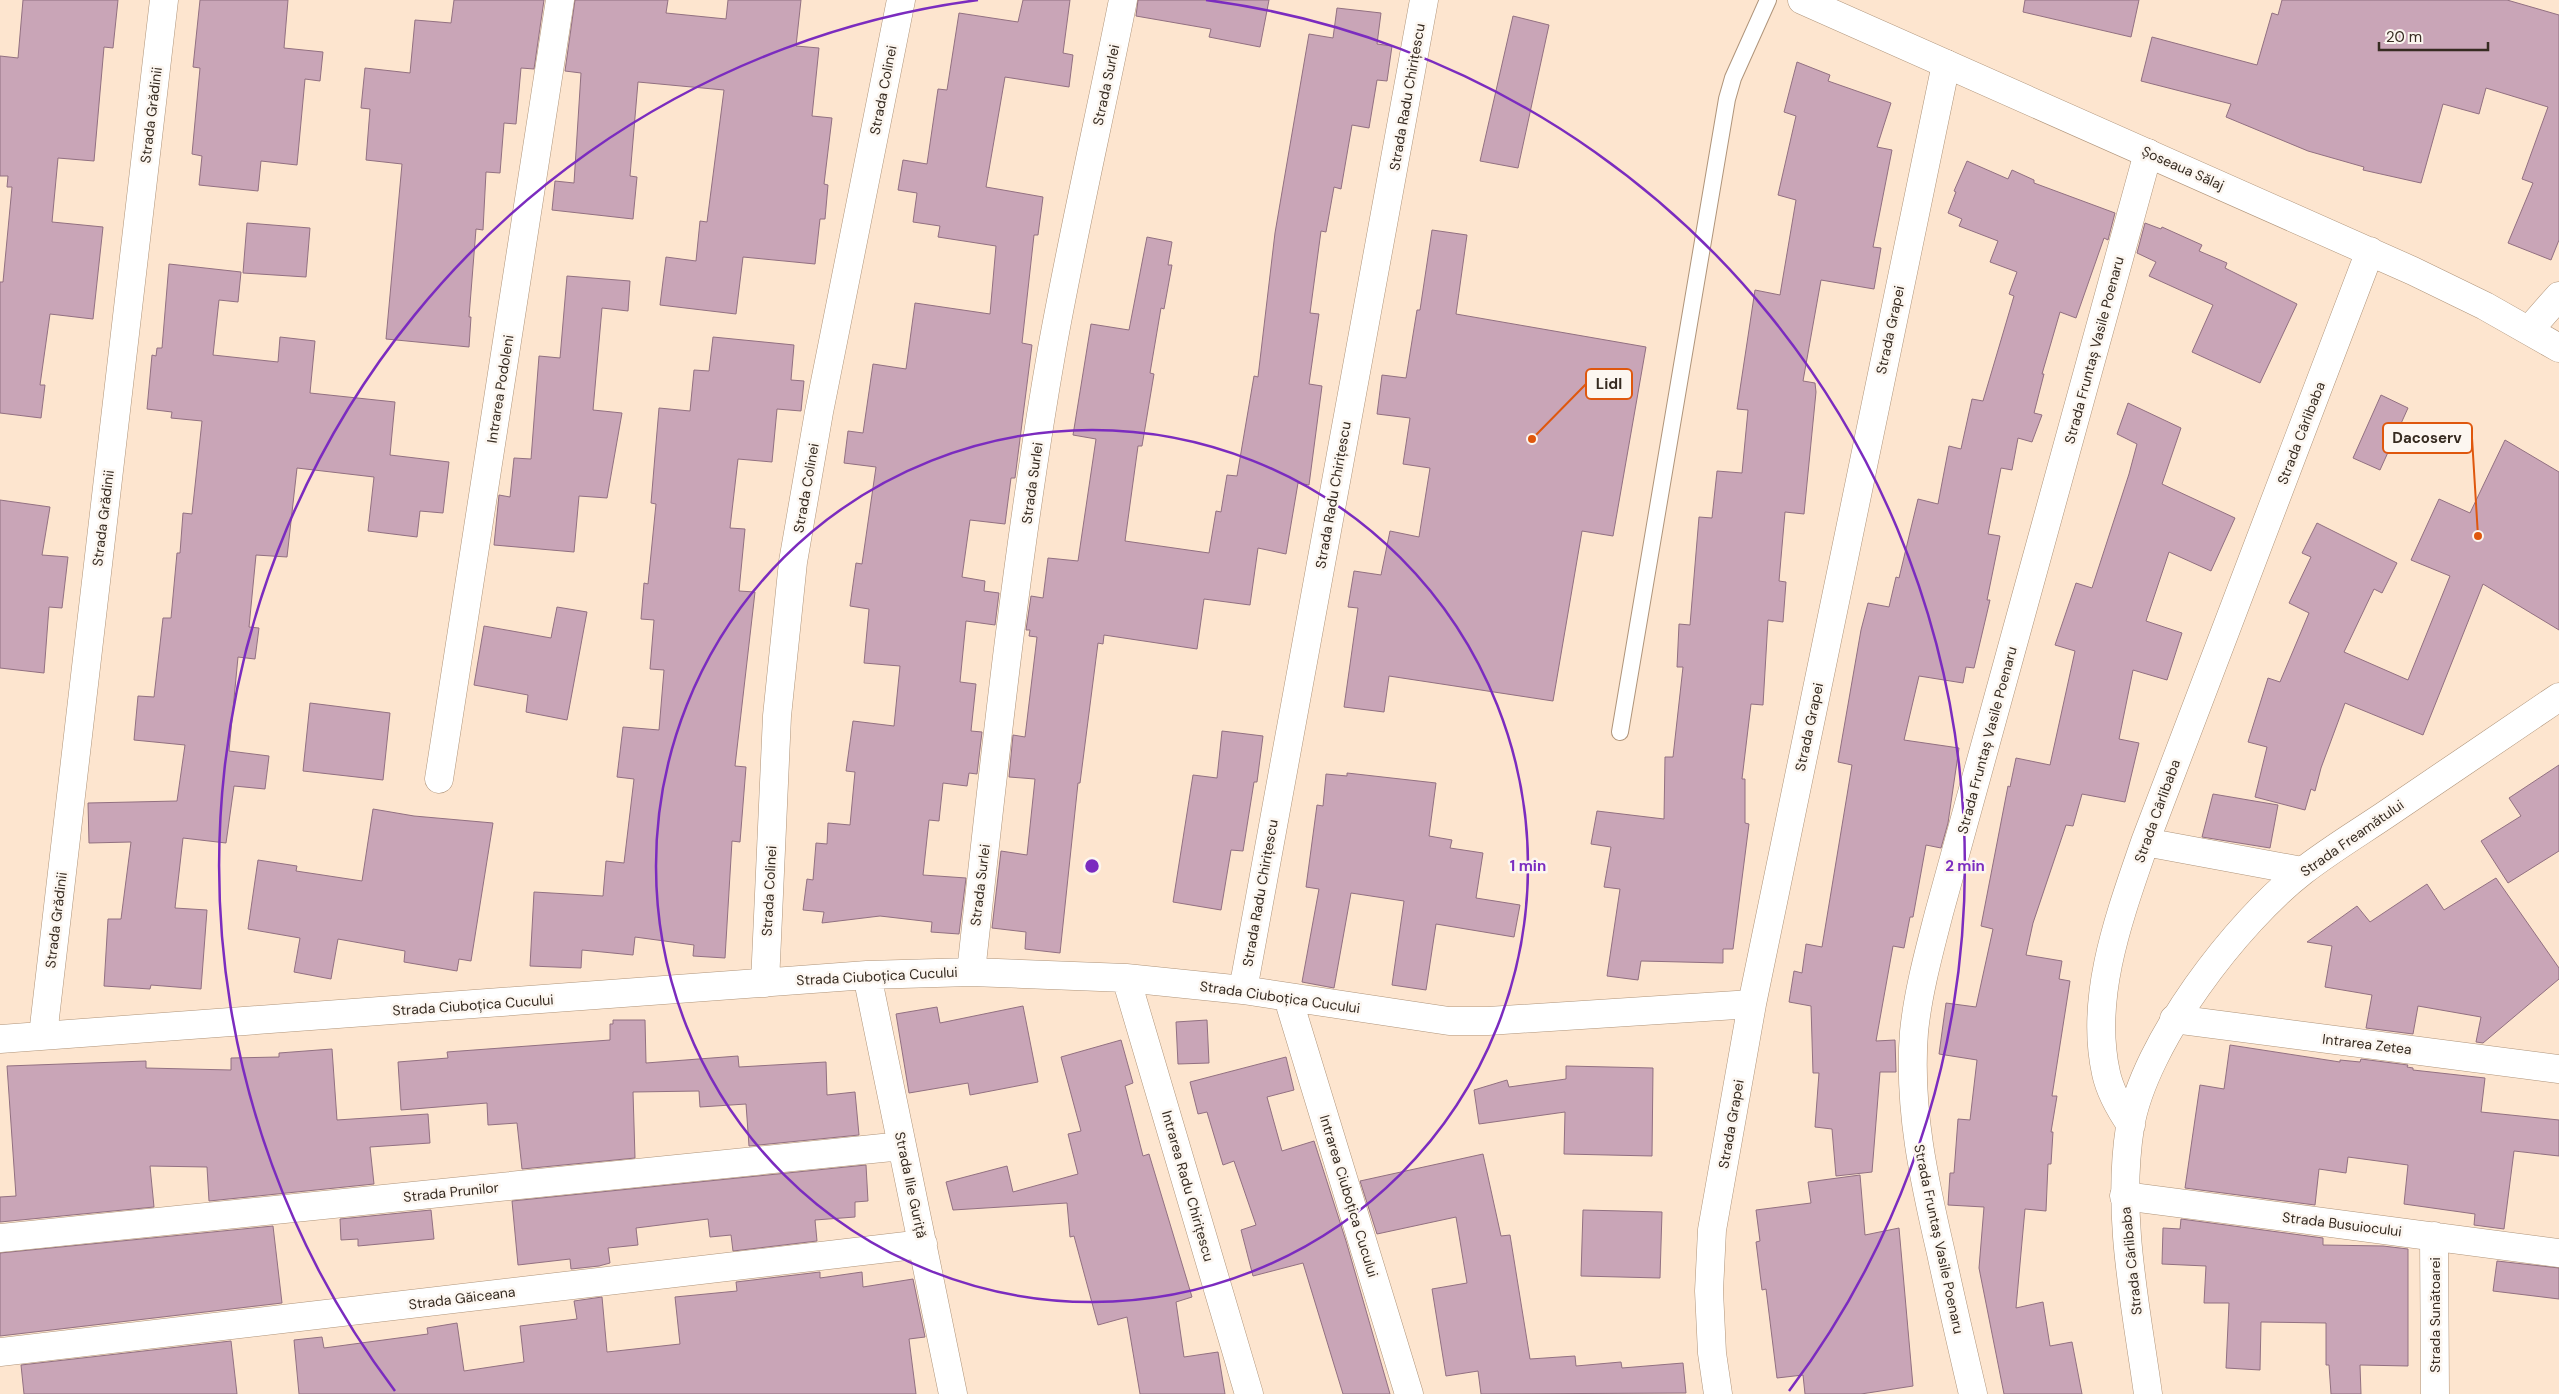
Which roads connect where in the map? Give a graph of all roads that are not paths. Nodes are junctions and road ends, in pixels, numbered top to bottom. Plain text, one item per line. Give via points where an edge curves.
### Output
1 (164, 0) edge
2 (560, 0) edge
3 (901, 0) edge
4 (1123, 0) edge
5 (1424, 0) edge
6 (1768, 0) edge
7 (1802, 0) edge
8 (1946, 64) junction
9 (2148, 153) junction
10 (2370, 251) junction
11 (2559, 296) edge
12 (2529, 330) junction
13 (2559, 348) edge
14 (2559, 698) edge
15 (1620, 732) dead end
16 (439, 779) dead end
17 (2145, 842) junction
18 (2302, 871) junction
19 (971, 972) junction
20 (868, 975) junction
21 (1126, 978) junction
22 (765, 983) junction
23 (1243, 990) junction
24 (1288, 998) junction
25 (1752, 1004) junction
26 (2174, 1019) junction
27 (43, 1035) junction
28 (0, 1039) edge
29 (2559, 1069) edge
30 (2131, 1125) junction
31 (902, 1146) junction
32 (2124, 1196) junction
33 (2434, 1236) junction
34 (0, 1238) edge
35 (923, 1244) junction
36 (2559, 1253) edge
37 (0, 1352) edge
38 (954, 1394) edge
39 (1249, 1394) edge
40 (1409, 1394) edge
41 (1718, 1394) edge
42 (1973, 1394) edge
43 (2148, 1394) edge
44 (2435, 1394) edge

1 - 27 street, Strada Grădinii
2 - 16 street, Intrarea Podoleni
3 - 22 street, Strada Colinei via 819,412 793,562 777,716
4 - 19 street, Strada Surlei via 1054,339 1037,446 1004,683
5 - 23 street, Strada Radu Chirițescu
6 - 15 lane via 1727,99
7 - 8 street, Șoseaua Sălaj
8 - 9 street, Șoseaua Sălaj
8 - 25 street, Strada Grapei
9 - 10 street, Șoseaua Sălaj
9 - 42 street, Strada Fruntaș Vasile Poenaru via 1939,913 1914,1031 1913,1090 1918,1142
10 - 12 street, Șoseaua Sălaj
10 - 17 street, Strada Cârlibaba
11 - 12 street
12 - 13 street, Șoseaua Sălaj
14 - 18 street, Strada Freamătului
17 - 18 street
17 - 30 street, Strada Cârlibaba via 2118,925 2101,1031 2106,1074 2116,1102
18 - 26 street, Strada Freamătului via 2226,949
19 - 20 street, Strada Ciuboțica Cucului
19 - 21 street, Strada Ciuboțica Cucului
20 - 22 street, Strada Ciuboțica Cucului
20 - 31 street, Strada Ilie Guriță
21 - 23 street, Strada Ciuboțica Cucului
21 - 39 street, Intrarea Radu Chirițescu
22 - 27 street, Strada Ciuboțica Cucului
23 - 24 street, Strada Ciuboțica Cucului
24 - 25 street, Strada Ciuboțica Cucului via 1449,1021
24 - 40 street, Intrarea Ciuboțica Cucului
25 - 41 street, Strada Grapei via 1712,1230 1708,1292
26 - 29 street, Intrarea Zetea
26 - 30 street, Strada Freamătului via 2148,1072
27 - 28 street, Strada Ciuboțica Cucului
30 - 32 street, Strada Cârlibaba
31 - 34 street, Strada Prunilor
31 - 35 street, Strada Ilie Guriță
32 - 33 street, Strada Busuiocului
32 - 43 street, Strada Cârlibaba
33 - 36 street, Strada Busuiocului
33 - 44 street, Strada Sunătoarei
35 - 37 street, Strada Găiceana
35 - 38 street, Strada Ilie Guriță

